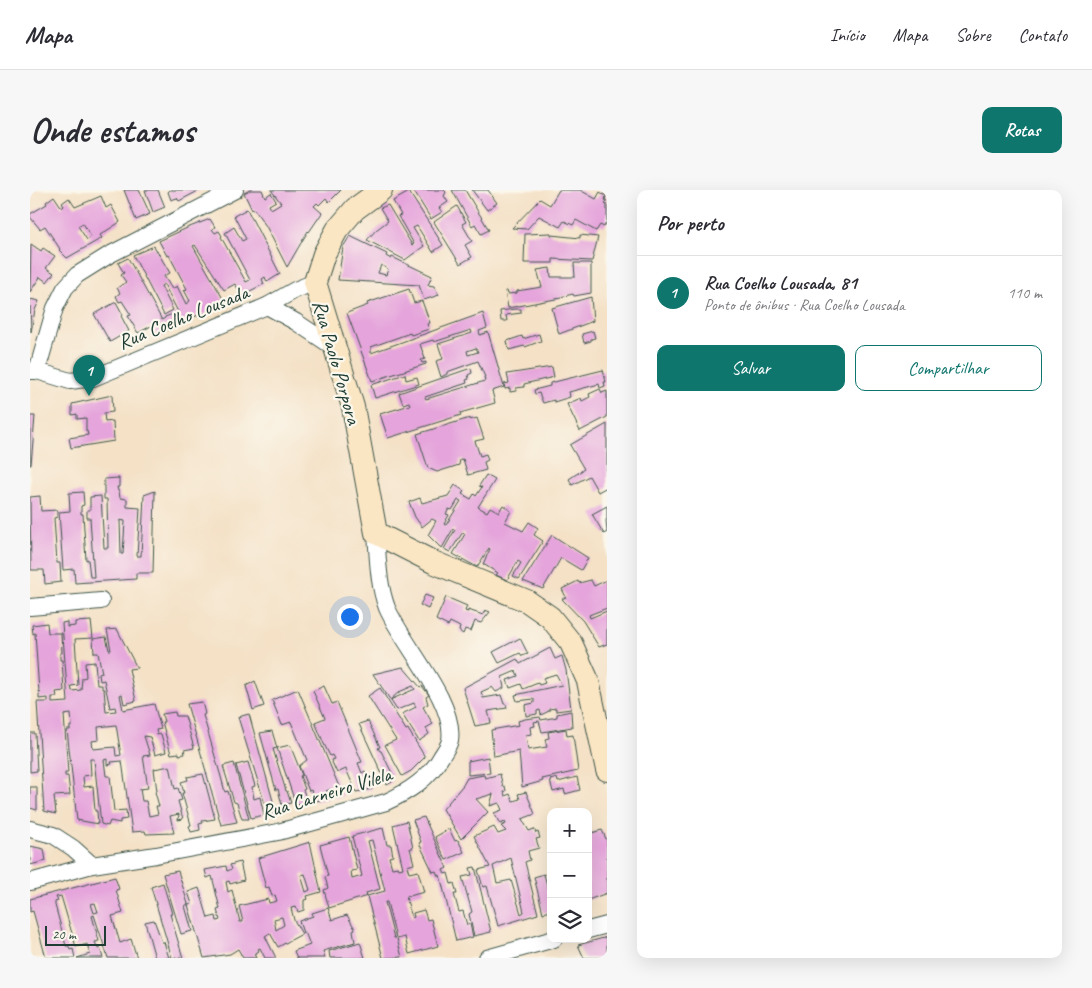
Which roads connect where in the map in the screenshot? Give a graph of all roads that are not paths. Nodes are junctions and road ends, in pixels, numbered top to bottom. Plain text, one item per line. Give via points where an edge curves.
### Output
1 (235, 190) edge
2 (382, 190) edge
3 (315, 282) junction
4 (267, 306) junction
5 (335, 348) junction
6 (34, 371) edge
7 (377, 544) junction
8 (101, 601) dead end
9 (30, 607) edge
10 (607, 770) edge
11 (30, 829) edge
12 (92, 864) junction
13 (30, 882) edge
14 (607, 924) edge
15 (592, 929) edge
16 (547, 941) edge
17 (487, 958) edge

1 - 6 street via 109,254 77,274 55,308
2 - 3 street, Rua Paolo Porpora via 354,209 337,230 324,254
3 - 4 street, Rua Coelho Lousada
3 - 5 street, Rua Paolo Porpora
4 - 5 street, Rua Coelho Lousada
4 - 6 street, Rua Coelho Lousada via 93,378 70,382
5 - 7 street, Rua Paolo Porpora via 352,407
7 - 10 street via 398,544 432,562 527,601 550,617 570,643 588,681
7 - 12 street, Rua Carneiro Vilela via 378,575 387,607 400,634 443,700 450,722 450,741 436,766 418,784 386,802 278,832
8 - 9 street
11 - 12 street via 53,835
12 - 13 street, Rua Carneiro Vilela
14 - 15 street
16 - 17 street

